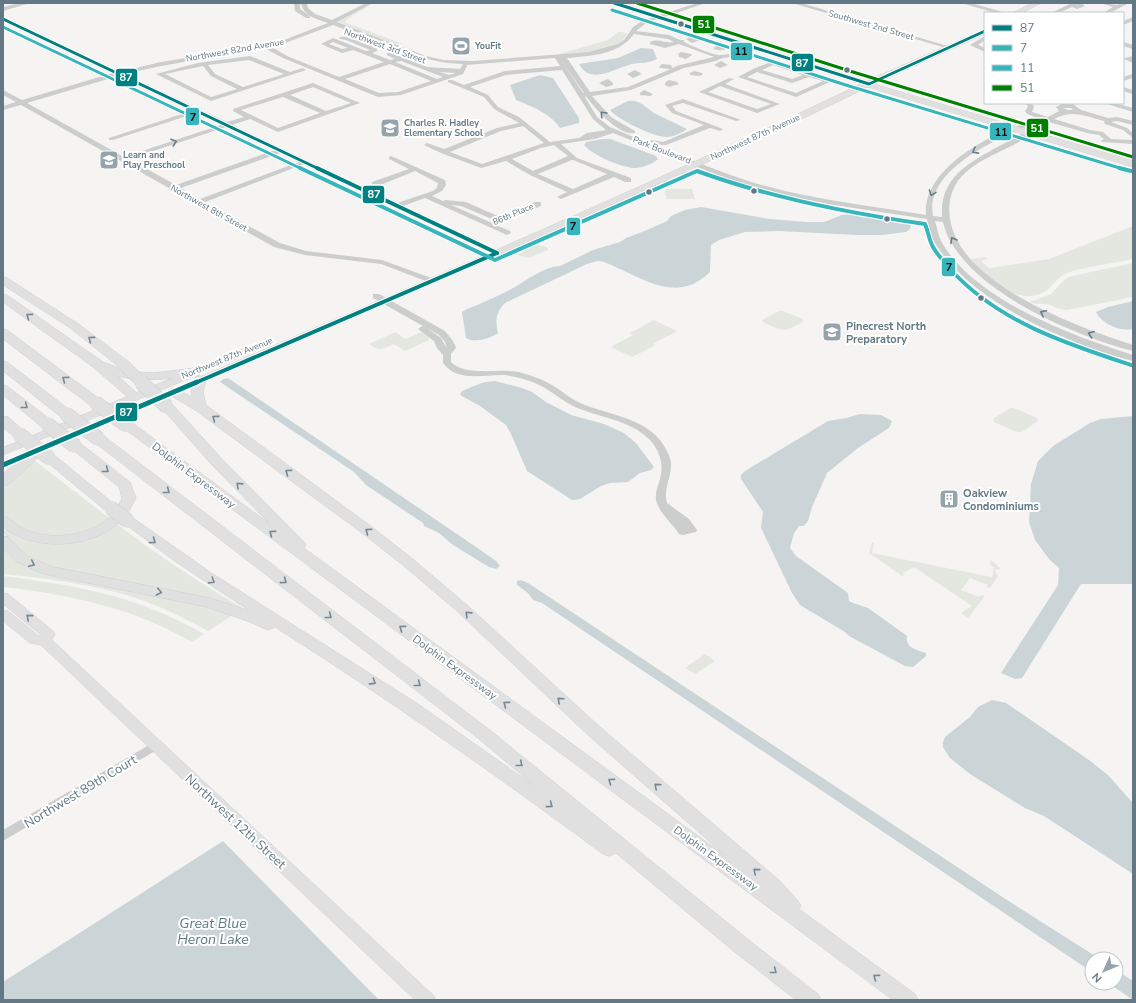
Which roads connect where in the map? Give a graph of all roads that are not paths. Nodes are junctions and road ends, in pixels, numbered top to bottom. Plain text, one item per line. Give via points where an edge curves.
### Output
1 (18, 3) edge
2 (27, 3) edge
3 (296, 3) edge
4 (304, 3) edge
5 (361, 3) edge
6 (370, 3) edge
7 (614, 3) edge
8 (628, 3) edge
9 (702, 3) edge
10 (794, 3) edge
11 (964, 3) edge
12 (1038, 3) edge
13 (1048, 3) edge
14 (1103, 3) edge
15 (1121, 4) edge
16 (1072, 5) dead end
17 (3, 8) edge
18 (1063, 9) junction
19 (997, 12) edge
20 (1018, 12) edge
21 (1027, 12) edge
22 (1056, 12) edge
23 (1076, 12) edge
24 (1108, 12) edge
25 (663, 17) junction
26 (1133, 18) edge
27 (4, 21) edge
28 (330, 22) junction
29 (1126, 25) edge
30 (632, 32) junction
31 (984, 32) edge
32 (640, 33) junction
33 (728, 39) junction
34 (333, 40) junction
35 (690, 40) dead end
36 (680, 41) junction
37 (295, 44) dead end
38 (668, 44) dead end
39 (265, 46) junction
40 (766, 46) junction
41 (945, 47) junction
42 (354, 48) junction
43 (717, 49) dead end
44 (984, 50) edge
45 (274, 51) junction
46 (391, 51) junction
47 (708, 53) junction
48 (371, 55) junction
49 (737, 55) dead end
50 (198, 56) junction
51 (690, 56) dead end
52 (718, 57) junction
53 (557, 58) junction
54 (1133, 58) edge
55 (400, 59) junction
56 (565, 59) junction
57 (706, 61) junction
58 (390, 62) junction
59 (1133, 62) edge
60 (204, 64) junction
61 (717, 65) dead end
62 (682, 66) junction
63 (463, 68) junction
64 (563, 68) junction
65 (426, 69) junction
66 (303, 70) dead end
67 (755, 70) junction
68 (696, 72) dead end
69 (117, 74) junction
70 (289, 74) junction
71 (638, 74) dead end
72 (810, 74) junction
73 (339, 79) junction
74 (449, 79) junction
75 (653, 79) junction
76 (730, 79) dead end
77 (438, 81) junction
78 (868, 81) junction
79 (611, 83) dead end
80 (667, 84) dead end
81 (720, 84) junction
82 (464, 87) junction
83 (243, 89) junction
84 (629, 89) junction
85 (780, 90) junction
86 (3, 92) edge
87 (643, 93) dead end
88 (282, 94) junction
89 (580, 95) junction
90 (588, 95) junction
91 (760, 98) junction
92 (21, 103) junction
93 (1030, 104) edge
94 (1110, 104) edge
95 (741, 106) junction
96 (1076, 107) edge
97 (3, 108) edge
98 (1131, 110) edge
99 (196, 111) junction
100 (326, 114) junction
101 (722, 114) junction
102 (252, 118) junction
103 (1048, 119) junction
104 (1108, 120) junction
105 (525, 124) junction
106 (1133, 124) edge
107 (708, 125) junction
108 (227, 126) junction
109 (622, 128) junction
110 (1025, 129) junction
111 (1125, 129) junction
112 (612, 131) junction
113 (682, 136) junction
114 (1133, 136) edge
115 (628, 137) junction
116 (111, 139) dead end
117 (694, 141) dead end
118 (1133, 142) edge
119 (549, 144) junction
120 (557, 144) junction
121 (664, 144) junction
122 (427, 145) dead end
123 (279, 151) junction
124 (443, 152) junction
125 (572, 156) junction
126 (391, 158) dead end
127 (506, 158) junction
128 (123, 159) junction
129 (1133, 159) edge
130 (696, 160) junction
131 (304, 162) junction
132 (1133, 164) edge
133 (415, 169) junction
134 (532, 174) junction
135 (614, 174) junction
136 (941, 177) junction
137 (956, 180) junction
138 (630, 183) junction
139 (375, 184) dead end
140 (175, 188) junction
141 (641, 189) junction
142 (574, 192) junction
143 (423, 197) junction
144 (561, 197) dead end
145 (199, 202) junction
146 (440, 202) junction
147 (538, 204) dead end
148 (397, 206) junction
149 (929, 215) junction
150 (945, 216) junction
151 (500, 220) junction
152 (489, 225) junction
153 (506, 233) dead end
154 (488, 249) junction
155 (943, 250) junction
156 (497, 253) junction
157 (949, 258) junction
158 (966, 258) junction
159 (973, 265) junction
160 (985, 276) junction
161 (421, 278) junction
162 (969, 278) junction
163 (3, 280) edge
164 (431, 281) junction
165 (3, 298) edge
166 (377, 300) junction
167 (1022, 302) junction
168 (1014, 309) junction
169 (3, 333) edge
170 (1133, 348) edge
171 (1133, 358) edge
172 (97, 364) junction
173 (3, 365) edge
174 (198, 376) junction
175 (3, 389) edge
176 (147, 391) junction
177 (174, 392) junction
178 (134, 396) junction
179 (200, 407) junction
180 (125, 419) junction
181 (3, 420) edge
182 (3, 452) edge
183 (44, 454) junction
184 (3, 466) edge
185 (3, 483) edge
186 (3, 520) edge
187 (688, 531) dead end
188 (3, 540) edge
189 (326, 573) junction
190 (3, 597) edge
191 (3, 614) edge
192 (45, 641) junction
193 (340, 661) junction
194 (156, 745) junction
195 (3, 836) edge
196 (812, 929) junction
197 (743, 947) junction
198 (427, 1000) edge
199 (811, 1000) edge
200 (908, 1000) edge

1 - 17 street
2 - 17 street
3 - 28 street, Northwest 3rd Street via 296,8 301,14
4 - 28 street via 306,11
5 - 28 street, Northwest 82nd Avenue
6 - 28 street, Northwest 82nd Avenue
7 - 25 main road
8 - 25 main road
9 - 25 street
10 - 41 street, Southwest 2nd Street
11 - 19 street
12 - 20 main road
13 - 21 main road
14 - 15 street
15 - 24 street
16 - 18 street
18 - 22 street
18 - 23 street
25 - 30 street via 640,24
25 - 32 street
25 - 33 main road
25 - 40 main road
26 - 29 street
27 - 69 street
28 - 39 street, Northwest 82nd Avenue via 299,37
28 - 46 street, Northwest 3rd Street
28 - 50 street, Northwest 82nd Avenue via 273,41
30 - 32 street
30 - 53 street via 624,43 610,50
31 - 41 main road, Northwest 87th Avenue
31 - 44 street via 973,45
32 - 36 street via 662,34
32 - 56 street via 632,44 615,52
33 - 40 main road
33 - 78 main road
34 - 42 street
34 - 42 street via 324,44 342,51
34 - 48 street via 346,38 375,50
35 - 36 street
36 - 38 street
36 - 47 street
37 - 45 street
39 - 45 street
39 - 50 street, Northwest 82nd Avenue
40 - 78 main road
41 - 78 main road, Northwest 87th Avenue
42 - 48 street
43 - 47 street
45 - 73 street
46 - 48 street
46 - 53 street, Northwest 3rd Street via 449,63
46 - 55 street
46 - 63 street, Northwest 3rd Street via 431,63
47 - 52 street
48 - 58 street
49 - 52 street
50 - 60 street
50 - 69 street, Northwest 82nd Avenue via 141,66
51 - 57 street
52 - 57 street
53 - 56 street
53 - 63 street, Northwest 3rd Street
53 - 64 street, Park Boulevard
54 - 59 street via 1127,59
55 - 58 street
55 - 65 street
56 - 90 street, Park Boulevard
57 - 61 street
57 - 62 street
58 - 73 street
58 - 77 street
60 - 70 street via 252,58
60 - 83 street via 212,74
60 - 83 street via 159,74 211,99
62 - 68 street
62 - 75 street via 672,68
63 - 65 street
63 - 74 street via 461,73
64 - 82 street via 505,73
64 - 89 street, Park Boulevard
65 - 74 street
66 - 70 street
67 - 72 street via 773,63
67 - 72 street via 792,82
67 - 85 street via 741,77
69 - 92 street, Northwest 82nd Avenue
69 - 99 street
70 - 83 street
71 - 75 street
72 - 85 street via 829,81 796,95
73 - 77 street via 380,95 399,94
74 - 77 street
74 - 82 street
75 - 80 street
75 - 84 street
76 - 81 street
78 - 110 main road
78 - 130 main road, Northwest 87th Avenue
79 - 84 street
81 - 91 street
81 - 95 street via 702,92
82 - 105 street via 486,96 496,108 515,116
84 - 87 street
84 - 90 street
85 - 91 street
86 - 92 street, Northwest 8th Street
88 - 100 street
88 - 100 street via 313,84 357,103
88 - 102 street via 235,110
89 - 90 street
89 - 112 street, Park Boulevard via 595,118
109 -> 90 street, Park Boulevard via 603,116
91 - 95 street
91 - 95 street via 777,104 759,112
92 - 97 street, Northwest 82nd Avenue
92 - 128 street, Northwest 8th Street
93 - 103 street via 1031,107 1028,112
94 - 98 street
95 - 101 street
96 - 103 street via 1060,106 1064,111
96 - 104 street
99 - 108 street
99 - 116 street
100 - 102 street via 278,130
101 - 107 street
101 - 107 street via 738,120 722,128
101 - 107 street via 681,100 668,105 674,112
102 - 108 street
103 - 110 street
103 - 118 street via 1089,132 1095,138 1110,142
104 - 106 street via 1117,119
104 - 111 street via 1106,122 1109,124
105 - 119 street
105 - 124 street via 499,129
106 - 111 street
107 - 113 street
108 - 123 street
128 -> 108 street
109 - 112 street
109 - 121 street, Park Boulevard
110 - 129 main road
110 - 132 main road
110 -> 136 street via 964,157
110 - 137 street via 974,163
111 - 114 street
112 - 115 street, Park Boulevard
112 - 120 street
113 - 117 street
113 - 121 street
115 - 121 street
115 - 130 street, Park Boulevard
119 - 120 street
119 - 127 street
120 - 125 street
121 - 130 street, Park Boulevard
122 - 124 street
123 - 131 street
123 - 140 street
124 - 127 street via 479,166
125 - 134 street
125 - 135 street
126 - 133 street
127 - 134 street
128 - 140 street, Northwest 8th Street
130 - 138 main road, Northwest 87th Avenue
130 - 141 main road, Northwest 87th Avenue
130 - 149 street, Park Boulevard via 767,185
131 - 145 street
131 - 148 street
133 - 139 street
133 - 143 street via 442,182 440,190
134 - 142 street
135 - 138 street
135 - 142 street
136 - 137 street
136 -> 149 street via 931,195
137 - 150 street via 948,194
138 - 141 main road
138 - 154 main road, Northwest 87th Avenue
140 - 145 street, Northwest 8th Street
141 - 156 main road, Northwest 87th Avenue
142 - 144 street
143 - 146 street
143 - 148 street
145 - 161 street, Northwest 8th Street via 281,246 305,253 375,261
146 - 151 street via 463,204
146 - 152 street
147 - 151 street, 86th Place
148 - 154 street
149 - 150 street, Park Boulevard
149 - 155 street via 933,232
158 -> 150 street via 952,239
151 - 152 street, 86th Place
152 - 153 street
154 - 156 street
154 - 161 main road, Northwest 87th Avenue
155 - 157 street
155 - 158 street
156 - 164 main road, Northwest 87th Avenue
157 - 159 street
157 - 162 street
158 - 159 street
159 - 160 street
160 - 162 street
160 - 167 street
161 - 164 street, Northwest 8th Street
161 - 166 main road, Northwest 87th Avenue
162 - 168 street
189 -> 163 highway, bridge via 122,363 73,325
164 - 166 main road, Northwest 87th Avenue
172 -> 165 highway
166 - 174 main road, Northwest 87th Avenue
166 - 187 street via 442,333 452,348 447,354 447,363 458,372 498,372 525,376 577,405 617,416 641,428 657,441 666,457 667,471 660,495 663,508
167 - 168 street
170 -> 167 street via 1082,331
168 - 171 street via 1067,335
180 -> 169 highway, Dolphin Expressway, bridge via 96,403
172 - 174 highway via 122,374 136,376
172 - 178 highway
173 -> 197 highway, bridge via 485,736
174 - 176 main road, Northwest 87th Avenue
174 - 177 main road, Northwest 87th Avenue
174 - 179 highway via 197,392
175 -> 186 highway, bridge via 125,486 129,498 123,513 104,527 62,540 46,540 20,533
176 - 177 main road via 164,389
176 - 178 main road, Northwest 87th Avenue
177 - 179 highway
177 - 180 main road, Northwest 87th Avenue
178 - 180 main road via 134,403
178 - 182 main road, Northwest 87th Avenue
196 -> 179 highway via 773,886 594,731 438,587 367,530
180 - 183 main road, Northwest 87th Avenue
189 -> 180 highway, Dolphin Expressway
181 - 183 highway, bridge
183 - 184 main road, Northwest 87th Avenue
183 - 185 highway via 30,459 12,472
183 -> 193 highway, bridge via 193,569
188 -> 193 highway via 17,555 41,568 210,603 255,618 322,655
196 -> 189 highway, Dolphin Expressway
192 -> 190 main road, Northwest 12th Street via 48,634
191 - 192 main road, Northwest 12th Street via 35,640
192 - 194 main road, Northwest 12th Street
193 -> 197 highway via 491,762
194 - 195 street, Northwest 89th Court
194 - 198 main road, Northwest 12th Street
200 -> 196 highway, Dolphin Expressway
197 -> 199 highway

